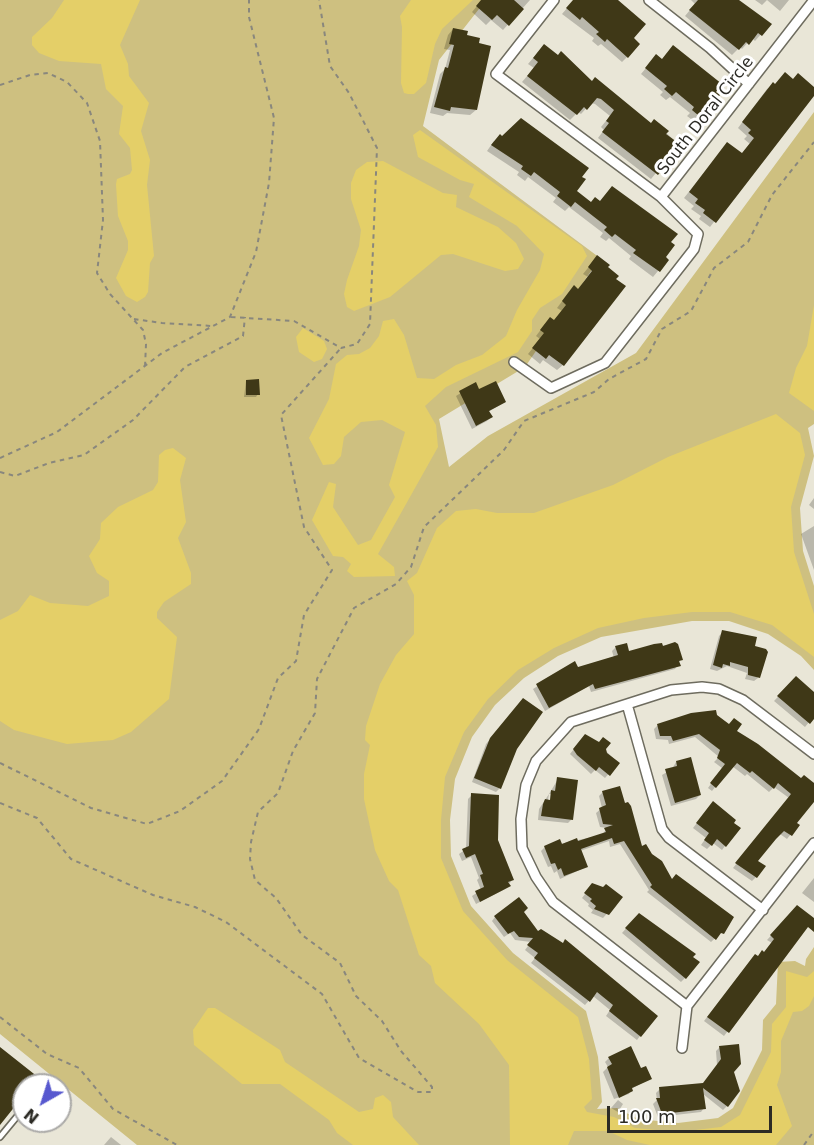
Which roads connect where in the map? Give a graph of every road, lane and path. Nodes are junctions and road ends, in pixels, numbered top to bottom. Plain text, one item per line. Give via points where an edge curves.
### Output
1 (249, 0) edge
2 (319, 0) edge
3 (554, 0) edge
4 (650, 0) edge
5 (814, 0) edge
6 (749, 84) junction
7 (0, 85) edge
8 (814, 142) edge
9 (661, 197) junction
10 (230, 317) junction
11 (245, 317) junction
12 (134, 319) junction
13 (214, 326) junction
14 (341, 348) junction
15 (514, 362) dead end
16 (145, 367) junction
17 (0, 458) edge
18 (0, 472) edge
19 (627, 704) junction
20 (814, 754) edge
21 (0, 763) edge
22 (0, 803) edge
23 (814, 843) edge
24 (763, 910) junction
25 (687, 1006) junction
26 (0, 1017) edge
27 (682, 1048) dead end
28 (12, 1122) edge
29 (814, 1131) edge
30 (0, 1137) edge
31 (177, 1145) edge
32 (804, 1145) edge

1 - 10 path via 249,17 274,118 269,183 256,252
2 - 14 path via 330,66 349,93 377,148 370,324 357,344
3 - 9 street via 496,74
4 - 6 street
5 - 6 street, South Doral Circle
6 - 9 street, South Doral Circle
7 - 12 path via 48,73 67,82 87,103 100,141 103,220 97,273 110,294
8 - 22 path via 772,195 748,242 714,268 691,311 662,329 646,359 594,392 524,421 504,450 423,527 411,567 396,584 354,608 317,679 315,713 294,751 278,793 258,812 250,859 255,880 276,898 302,935 340,963 356,996 382,1021 432,1092 418,1092 359,1058 322,994 225,922 70,859 37,818
9 - 15 street, South Doral Circle via 698,234 694,249 605,363 551,388
10 - 11 path
10 - 13 path
11 - 14 path via 294,321
11 - 18 path via 243,336 185,367 133,420 84,455 15,476
12 - 13 path
12 - 16 path via 143,330
13 - 16 path via 162,353
14 - 21 path via 281,415 304,527 332,570 304,615 296,661 278,678 259,729 222,781 180,811 147,824 91,808
16 - 17 path via 57,432
19 - 20 street via 671,690 719,689 743,700
19 - 24 street via 662,829
19 - 25 street via 571,722 536,761 526,785 522,848 553,902
23 - 24 street
24 - 25 street
25 - 27 street
26 - 31 path via 47,1054 79,1068 113,1109
28 - 30 lane
29 - 32 path

